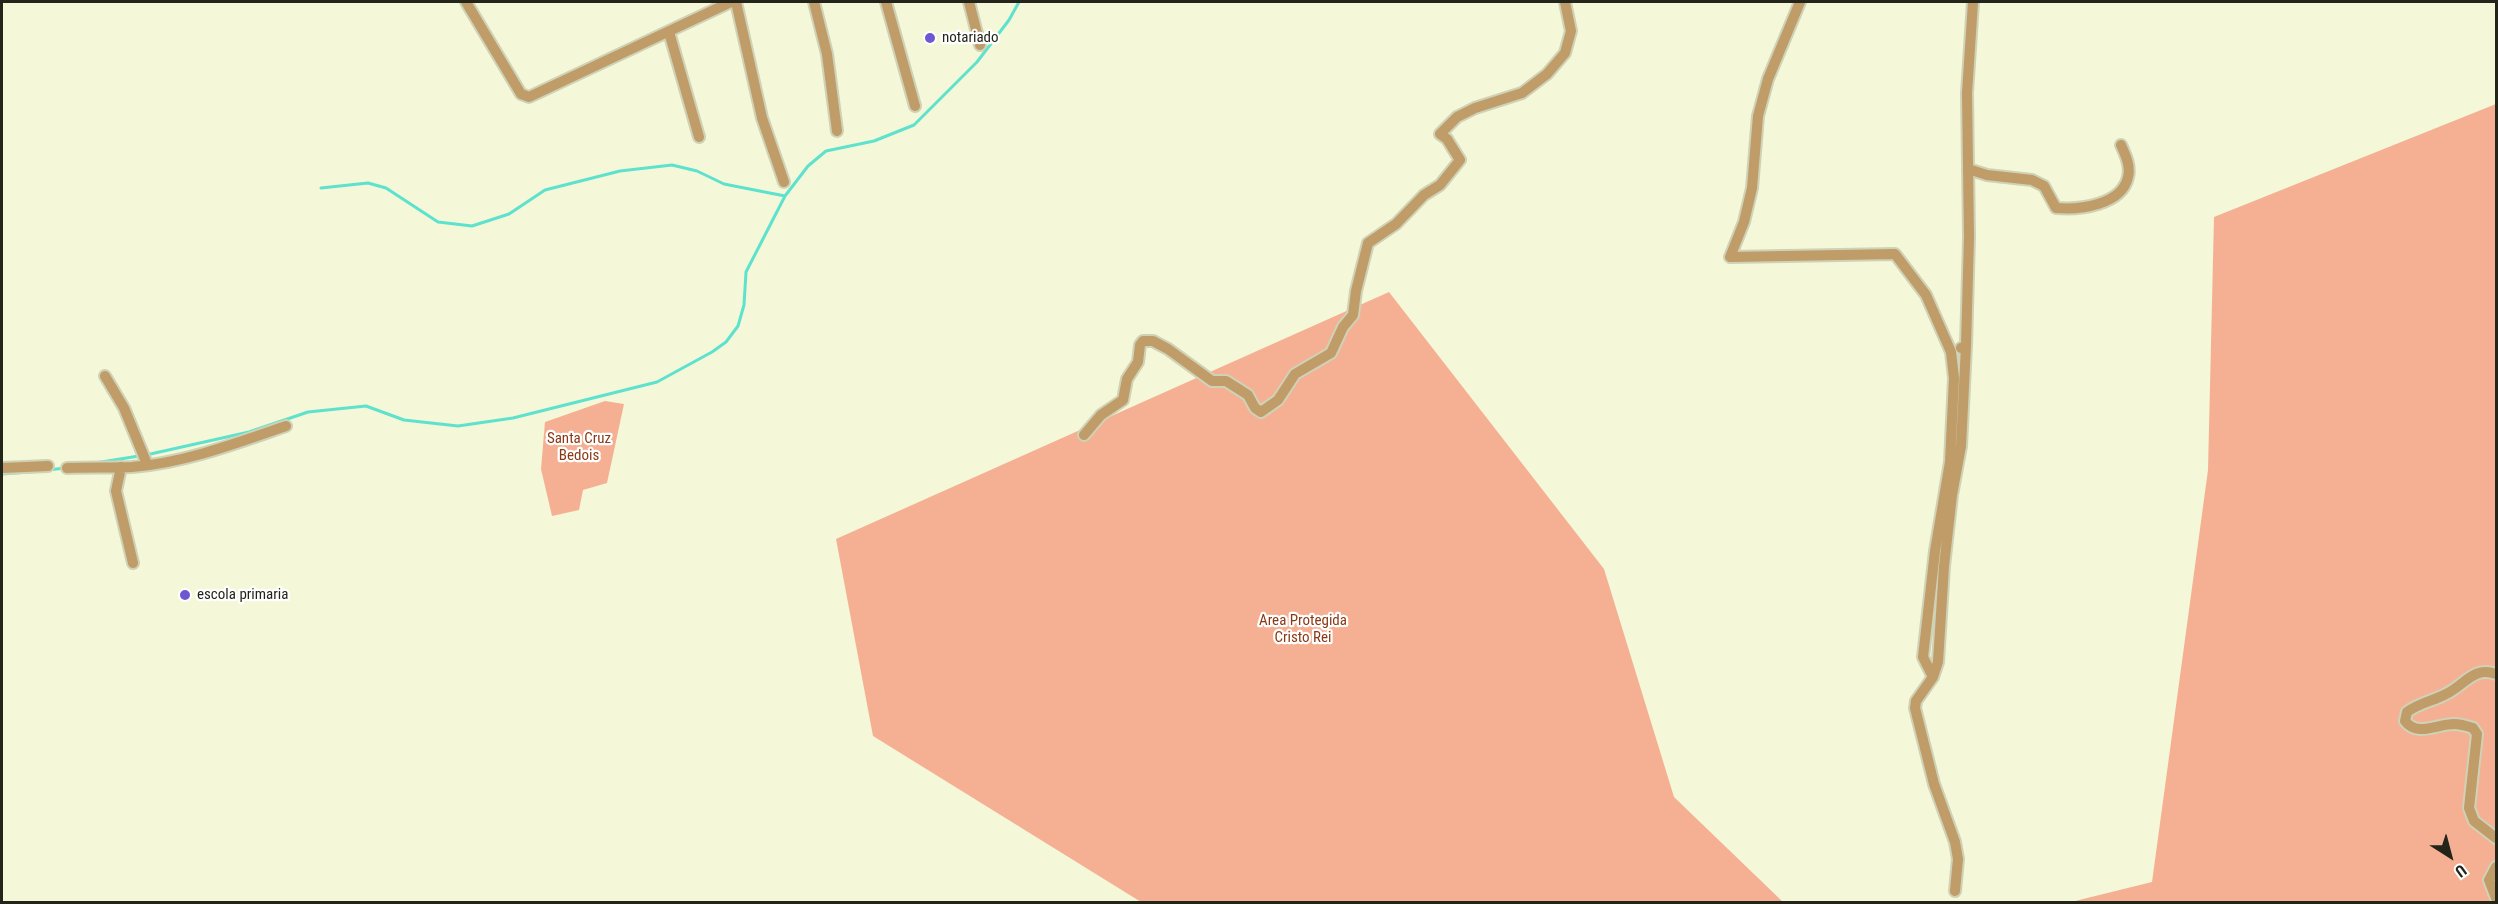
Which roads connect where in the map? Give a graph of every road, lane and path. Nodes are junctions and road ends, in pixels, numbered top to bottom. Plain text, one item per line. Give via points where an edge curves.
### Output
1 (466, 2) edge
2 (731, 2) edge
3 (736, 2) edge
4 (814, 2) edge
5 (886, 2) edge
6 (969, 2) edge
7 (1565, 2) edge
8 (1800, 2) edge
9 (1974, 2) edge
10 (669, 32) junction
11 (980, 45) dead end
12 (915, 106) dead end
13 (837, 131) dead end
14 (699, 137) dead end
15 (2121, 145) dead end
16 (1968, 169) junction
17 (784, 182) dead end
18 (1966, 346) junction
19 (1952, 352) junction
20 (105, 376) dead end
21 (286, 426) dead end
22 (1084, 435) dead end
23 (147, 464) junction
24 (48, 466) dead end
25 (121, 467) junction
26 (2, 468) edge
27 (67, 468) dead end
28 (133, 563) dead end
29 (2496, 674) edge
30 (1933, 677) junction
31 (2496, 838) edge
32 (2496, 867) edge
33 (1955, 891) dead end
34 (2496, 898) edge

1 - 10 street via 524,97 534,96
2 - 10 street
3 - 17 street via 762,118
4 - 13 street via 827,54
5 - 12 street
6 - 11 street
7 - 22 street via 1571,31 1565,53 1547,74 1522,93 1457,117 1440,134 1460,160 1440,185 1368,243 1353,315 1331,353 1295,374 1278,400 1261,412 1248,395 1226,381 1212,381 1168,349 1143,340 1138,362 1127,380 1124,400 1101,415
8 - 19 street via 1768,79 1758,116 1752,188 1730,257 1895,254 1926,295
9 - 16 street via 1967,93
10 - 14 street
15 - 16 street via 2129,175 2124,189 2102,203 2056,208 2044,186 2032,180
16 - 18 street
18 - 19 street
18 - 30 street via 1961,446 1952,495 1938,662
19 - 30 street via 1950,462 1923,657
20 - 23 street via 124,408
21 - 23 street via 241,442
23 - 25 street
24 - 26 street
25 - 27 street
25 - 28 street via 116,490
29 - 31 street via 2472,674 2446,694 2414,706 2405,721 2417,729 2453,724 2473,728 2477,734 2469,808 2474,821
30 - 33 street via 1915,708 1934,784 1955,842
32 - 34 street via 2489,880

